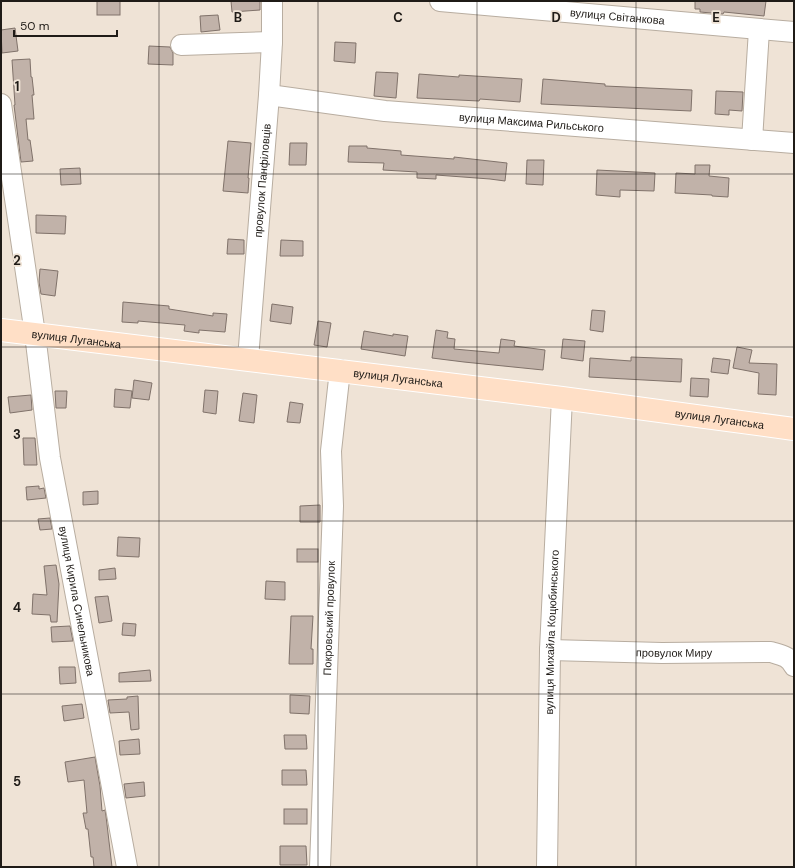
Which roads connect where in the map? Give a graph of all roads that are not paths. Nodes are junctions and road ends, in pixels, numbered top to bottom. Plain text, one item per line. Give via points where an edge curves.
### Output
1 (272, 1) edge
2 (440, 1) edge
3 (759, 30) junction
4 (794, 32) edge
5 (272, 42) junction
6 (181, 45) dead end
7 (269, 94) junction
8 (1, 104) edge
9 (752, 140) junction
10 (794, 143) edge
11 (1, 330) edge
12 (35, 334) junction
13 (248, 359) junction
14 (340, 370) junction
15 (562, 398) junction
16 (794, 429) edge
17 (550, 650) junction
18 (794, 666) edge
19 (127, 867) edge
20 (320, 867) edge
21 (547, 867) edge

1 - 5 street, провулок Панфіловців
2 - 3 street, вулиця Світанкова
3 - 4 street, вулиця Світанкова
3 - 9 street
5 - 6 street
5 - 7 street, провулок Панфіловців
7 - 9 street, вулиця Максима Рильського via 385,111
7 - 13 street, провулок Панфіловців
8 - 12 street, вулиця Кирила Синельникова
9 - 10 street, вулиця Максима Рильського
11 - 12 main road, вулиця Луганська
12 - 13 main road, вулиця Луганська
12 - 19 street, вулиця Кирила Синельникова via 50,458
13 - 14 main road, вулиця Луганська
14 - 15 main road, вулиця Луганська
14 - 20 street, Покровський провулок via 330,451 333,506
15 - 16 main road, вулиця Луганська
15 - 17 street, вулиця Михайла Коцюбинського
17 - 18 street, провулок Миру via 662,654 771,652 785,656
17 - 21 street, вулиця Михайла Коцюбинського

